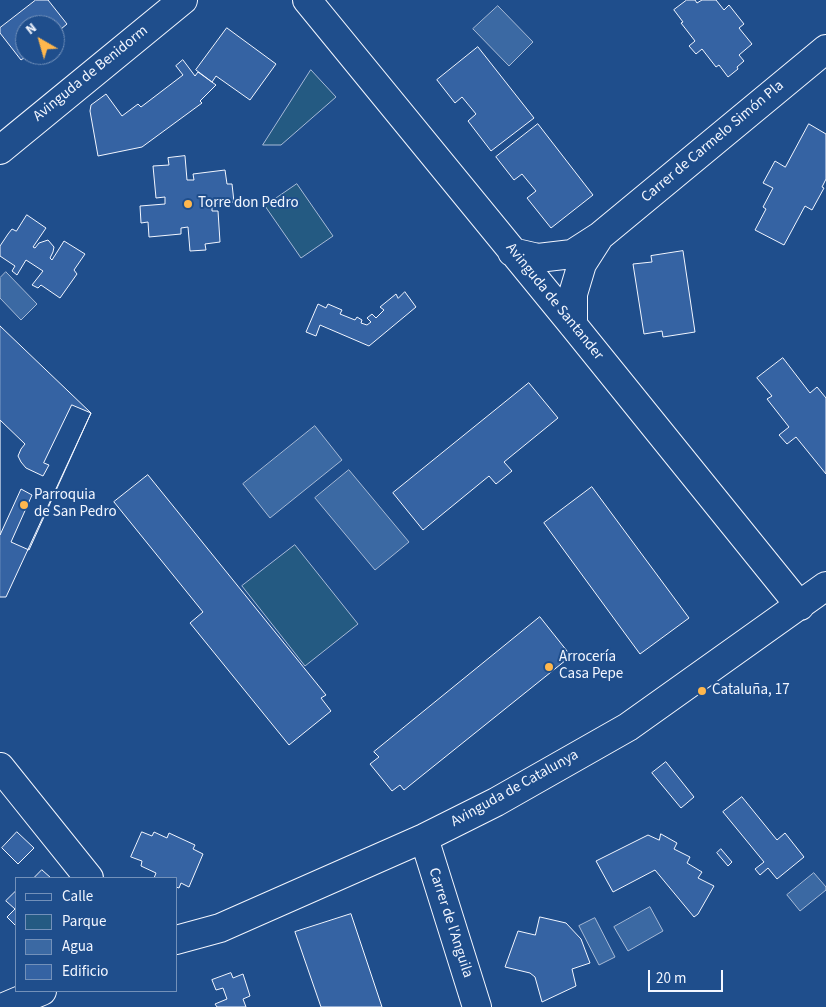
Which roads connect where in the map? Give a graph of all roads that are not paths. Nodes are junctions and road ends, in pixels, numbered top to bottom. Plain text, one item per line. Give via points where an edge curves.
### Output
1 (183, 0) edge
2 (307, 0) edge
3 (826, 49) edge
4 (0, 150) edge
5 (600, 236) junction
6 (512, 252) junction
7 (574, 325) junction
8 (826, 586) edge
9 (800, 606) junction
10 (0, 768) edge
11 (424, 838) junction
12 (88, 877) edge
13 (178, 939) edge
14 (40, 992) edge
15 (4, 1007) edge
16 (477, 1007) edge

1 - 4 street, Avinguda de Benidorm
2 - 6 street, Avinguda de Santander
3 - 5 street, Carrer de Carmelo Simón Pla
5 - 6 street, Carrer de Carmelo Simón Pla via 572,254 538,258
5 - 7 street, Carrer de Carmelo Simón Pla via 582,264 573,294
6 - 7 street, Avinguda de Santander
7 - 9 street, Avinguda de Santander
8 - 9 street, Avinguda de Catalunya
9 - 11 street, Avinguda de Catalunya via 628,727 496,802
10 - 12 street
11 - 13 street, Avinguda de Catalunya via 220,928
11 - 16 street, Carrer de l'Anguila
14 - 15 street

